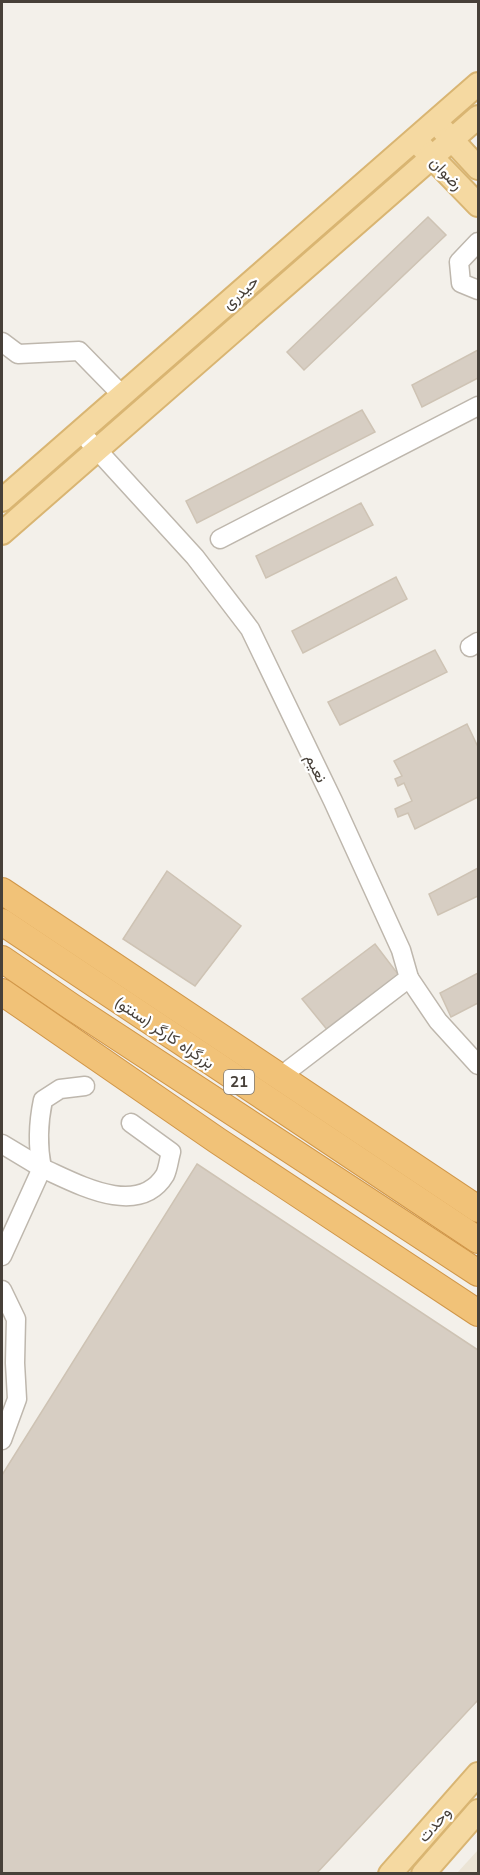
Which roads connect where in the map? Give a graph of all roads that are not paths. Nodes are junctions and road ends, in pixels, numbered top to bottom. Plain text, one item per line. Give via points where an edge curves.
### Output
1 (478, 84) edge
2 (478, 117) edge
3 (435, 122) junction
4 (415, 139) junction
5 (452, 140) junction
6 (432, 158) junction
7 (478, 168) edge
8 (478, 206) edge
9 (478, 242) edge
10 (478, 290) edge
11 (2, 342) edge
12 (122, 395) junction
13 (478, 406) edge
14 (80, 432) junction
15 (97, 450) junction
16 (2, 500) edge
17 (2, 533) edge
18 (220, 539) dead end
19 (2, 891) edge
20 (2, 922) edge
21 (2, 959) edge
22 (409, 978) junction
23 (2, 992) edge
24 (478, 1040) edge
25 (462, 1049) junction
26 (478, 1065) edge
27 (281, 1076) junction
28 (85, 1086) dead end
29 (131, 1123) dead end
30 (2, 1144) edge
31 (42, 1168) junction
32 (478, 1208) edge
33 (478, 1240) edge
34 (2, 1256) edge
35 (478, 1273) edge
36 (2, 1290) edge
37 (478, 1313) edge
38 (2, 1349) edge
39 (15, 1363) junction
40 (2, 1440) edge
41 (478, 1774) edge
42 (478, 1811) edge
43 (390, 1874) edge
44 (423, 1874) edge

1 - 3 main road, حیدری
2 - 5 main road, حیدری
3 - 4 main road, حیدری
3 - 5 main road, رضوان
4 - 6 main road, رضوان
4 - 12 main road, حیدری
5 - 6 main road, حیدری
5 - 7 main road, رضوان
6 - 8 main road, رضوان
6 - 15 main road, حیدری
9 - 10 street via 459,262 461,283
11 - 12 street via 18,354 79,351
12 - 14 main road, حیدری
13 - 18 street
14 - 15 street, نعیم
14 - 16 main road, حیدری
15 - 17 main road, حیدری
15 - 22 street, نعیم via 195,557 250,628 396,939
19 - 27 highway
20 - 33 highway, بزرگراه کارگر (سنتو) / 21
21 - 35 highway, بزرگراه کارگر (سنتو) / 21
22 - 25 street, نعیم
22 - 27 street
23 - 37 highway
24 - 25 street
25 - 26 street, نعیم
27 - 32 highway
28 - 31 street via 60,1089 43,1100 38,1130
29 - 31 street via 171,1152 165,1174 149,1191 118,1197 94,1192
30 - 31 street
31 - 34 street
36 - 39 street via 16,1319
38 - 39 street
39 - 40 street via 17,1399
41 - 43 main road, وحدت
42 - 44 main road, وحدت

